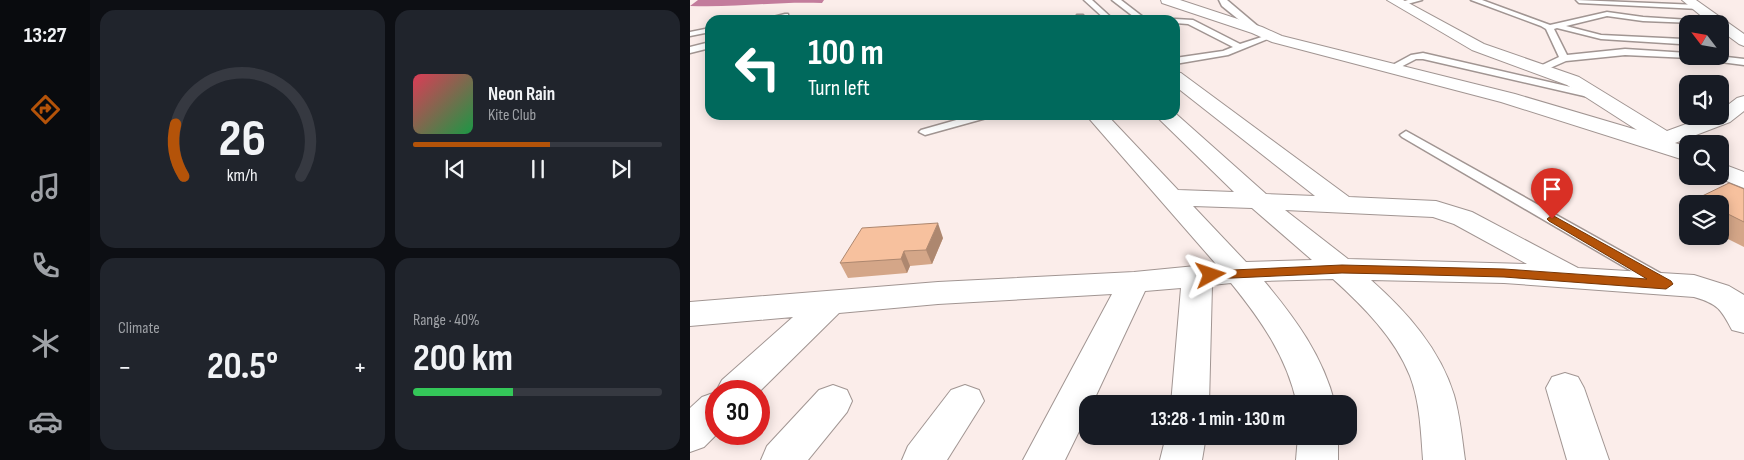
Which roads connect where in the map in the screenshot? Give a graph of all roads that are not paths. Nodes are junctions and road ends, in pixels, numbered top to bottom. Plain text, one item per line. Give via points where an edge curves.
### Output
1 (1088, 0) edge
2 (1116, 0) edge
3 (1167, 0) edge
4 (1223, 0) edge
5 (1418, 0) edge
6 (1475, 0) edge
7 (1579, 1) edge
8 (1397, 2) edge
9 (1693, 3) edge
10 (1104, 15) edge
11 (1137, 15) edge
12 (1709, 15) edge
13 (1180, 22) edge
14 (1553, 27) junction
15 (1679, 30) edge
16 (1729, 30) edge
17 (705, 31) edge
18 (1672, 31) junction
19 (1264, 33) junction
20 (690, 34) edge
21 (1679, 38) edge
22 (1744, 41) edge
23 (705, 46) edge
24 (1241, 48) junction
25 (690, 50) edge
26 (1679, 55) edge
27 (1180, 58) edge
28 (1564, 58) junction
29 (1729, 60) edge
30 (1744, 62) edge
31 (1392, 68) junction
32 (1540, 69) junction
33 (1180, 82) edge
34 (1597, 96) junction
35 (1744, 102) edge
36 (968, 120) edge
37 (1101, 120) edge
38 (1171, 120) edge
39 (925, 132) dead end
40 (1406, 135) dead end
41 (1664, 139) junction
42 (1679, 150) edge
43 (1679, 151) edge
44 (1729, 174) edge
45 (1744, 181) edge
46 (1172, 198) junction
47 (1260, 203) junction
48 (1344, 206) junction
49 (1342, 269) junction
50 (1239, 272) junction
51 (1197, 276) junction
52 (1575, 278) junction
53 (1134, 282) junction
54 (1666, 284) junction
55 (829, 302) junction
56 (1743, 313) edge
57 (690, 314) edge
58 (747, 380) edge
59 (1565, 388) dead end
60 (1190, 395) edge
61 (1315, 395) edge
62 (833, 401) dead end
63 (965, 401) dead end
64 (705, 420) edge
65 (690, 434) edge
66 (1184, 445) edge
67 (1318, 445) edge
68 (782, 460) edge
69 (923, 460) edge
70 (1044, 460) edge
71 (1181, 460) edge
72 (1317, 460) edge
73 (1444, 460) edge
74 (1588, 460) edge

1 - 10 lane
2 - 11 lane
3 - 19 street
4 - 19 lane
5 - 8 lane
6 - 14 lane
7 - 9 lane
8 - 32 street via 1478,47
9 - 12 street
13 - 24 lane via 1190,22
14 - 18 lane via 1601,37
14 - 18 lane via 1607,14
14 - 28 lane
15 - 18 lane
16 - 22 street
17 - 20 lane
18 - 21 lane
19 - 24 lane
19 - 31 street via 1311,49
23 - 25 lane
24 - 27 lane
26 - 28 lane via 1625,52
28 - 32 lane
29 - 30 lane
31 - 34 lane via 1423,56
31 - 43 street via 1587,121
32 - 34 street via 1573,81
33 - 48 street
34 - 41 street
35 - 41 street via 1723,118
36 - 39 lane
37 - 46 street
38 - 47 street
40 - 54 lane
41 - 42 street
44 - 45 street
46 - 47 street
46 - 50 street
47 - 48 street
47 - 49 street
48 - 52 street via 1422,208 1450,213
49 - 50 street
49 - 52 street
49 - 73 street via 1413,346 1428,375 1440,413
50 - 51 street
50 - 61 street via 1263,301 1305,365
51 - 53 street
51 - 60 street
52 - 54 street
53 - 55 street
53 - 70 street
54 - 56 street via 1712,291
55 - 57 street
55 - 58 street
59 - 74 street
62 - 68 street
63 - 69 street
64 - 65 street
66 - 71 street
67 - 72 street

